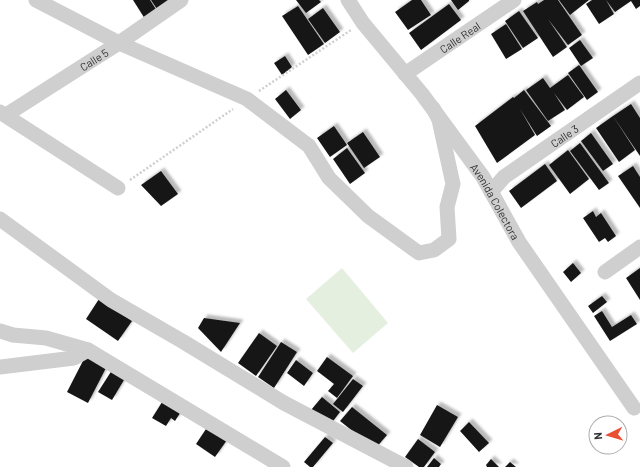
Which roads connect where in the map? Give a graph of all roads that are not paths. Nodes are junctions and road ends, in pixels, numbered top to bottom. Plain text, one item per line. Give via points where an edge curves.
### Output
1 (36, 0) edge
2 (181, 0) edge
3 (348, 0) edge
4 (514, 0) edge
5 (119, 43) junction
6 (405, 74) junction
7 (640, 83) edge
8 (433, 108) junction
9 (3, 114) edge
10 (118, 188) dead end
11 (491, 192) junction
12 (0, 219) edge
13 (640, 247) edge
14 (605, 272) dead end
15 (0, 331) edge
16 (88, 350) junction
17 (0, 367) edge
18 (634, 408) dead end
19 (283, 467) edge
20 (406, 467) edge

1 - 5 street
2 - 5 street, Calle 5
3 - 6 street, Avenida Colectora via 363,23
4 - 6 street, Calle Real
5 - 8 street via 247,99 309,146 329,178 368,216 419,253 434,250 449,239 447,207 453,184 439,120
5 - 9 street, Calle 5
6 - 8 street, Avenida Colectora
7 - 11 street, Calle 3 via 504,177
8 - 11 street, Avenida Colectora
9 - 10 street
11 - 18 street, Avenida Colectora via 519,242
12 - 20 street via 111,300 284,403
13 - 14 street
15 - 16 street via 46,338
16 - 17 street via 74,358
16 - 19 street

